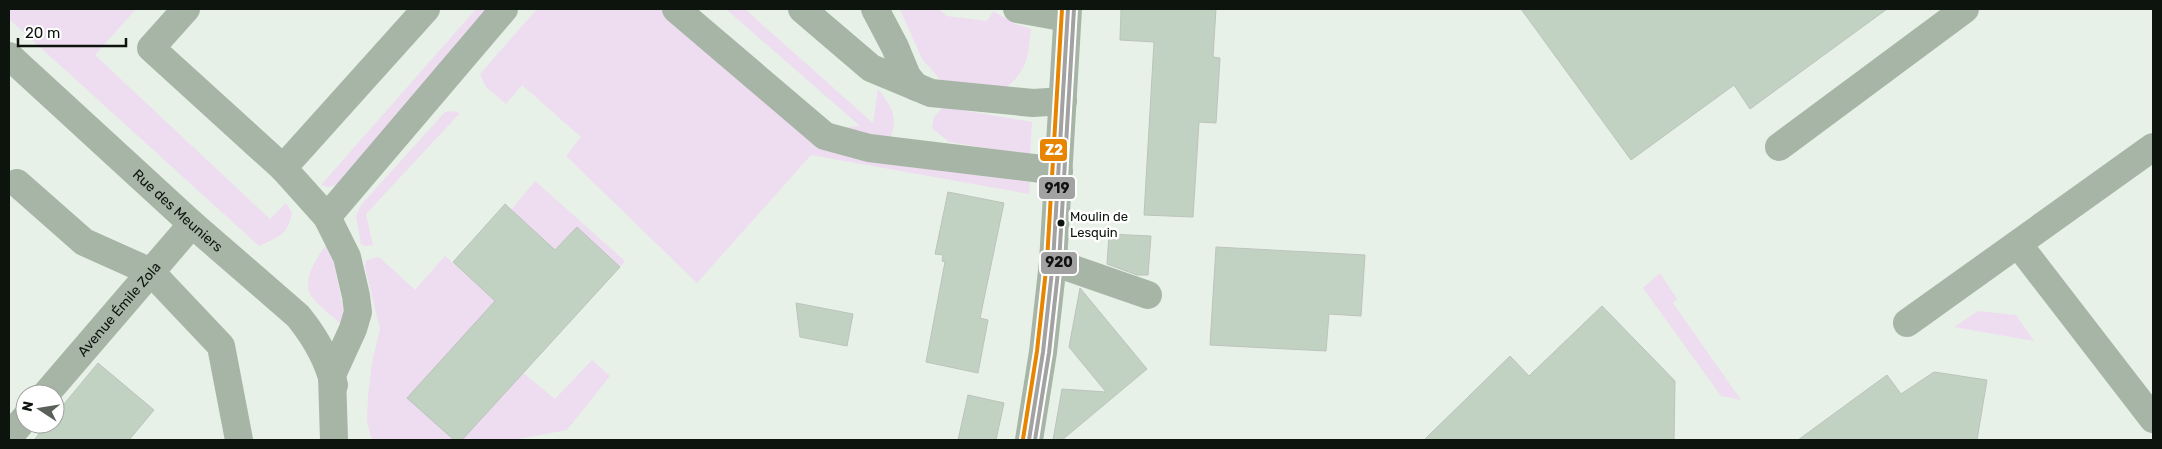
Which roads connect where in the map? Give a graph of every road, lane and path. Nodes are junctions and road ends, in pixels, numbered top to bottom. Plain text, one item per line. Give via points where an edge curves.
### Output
1 (186, 9) edge
2 (426, 9) edge
3 (504, 9) edge
4 (676, 9) edge
5 (802, 9) edge
6 (875, 9) edge
7 (1017, 9) edge
8 (1965, 9) edge
9 (1068, 13) edge
10 (9, 56) edge
11 (916, 87) junction
12 (1063, 101) junction
13 (1778, 147) dead end
14 (2153, 147) edge
15 (283, 168) junction
16 (1059, 171) junction
17 (17, 183) dead end
18 (327, 217) junction
19 (192, 224) junction
20 (2018, 244) junction
21 (1053, 262) junction
22 (151, 272) junction
23 (1148, 295) dead end
24 (1907, 323) dead end
25 (332, 375) junction
26 (55, 384) edge
27 (2153, 420) edge
28 (239, 440) edge
29 (334, 440) edge
30 (348, 440) edge
31 (1028, 440) edge

1 - 15 street via 151,48
2 - 15 street
3 - 18 street
4 - 16 street via 825,136 869,148
5 - 11 street via 871,68
6 - 11 street via 907,76
7 - 9 street
8 - 13 street
9 - 12 street
10 - 19 street, Rue des Meuniers
11 - 12 street via 931,93 996,101 1032,104
12 - 16 street
14 - 20 street
15 - 18 street
16 - 21 street
17 - 22 street via 84,242
18 - 25 street via 347,257 358,312
19 - 22 street, Avenue Émile Zola
19 - 25 street, Rue des Meuniers via 298,316 312,333
20 - 24 street
20 - 27 street
21 - 23 street
21 - 31 street via 1043,352
22 - 26 street, Avenue Émile Zola
22 - 28 street via 222,346
25 - 29 street, Rue des Meuniers
25 - 30 street, Rue des Meuniers

